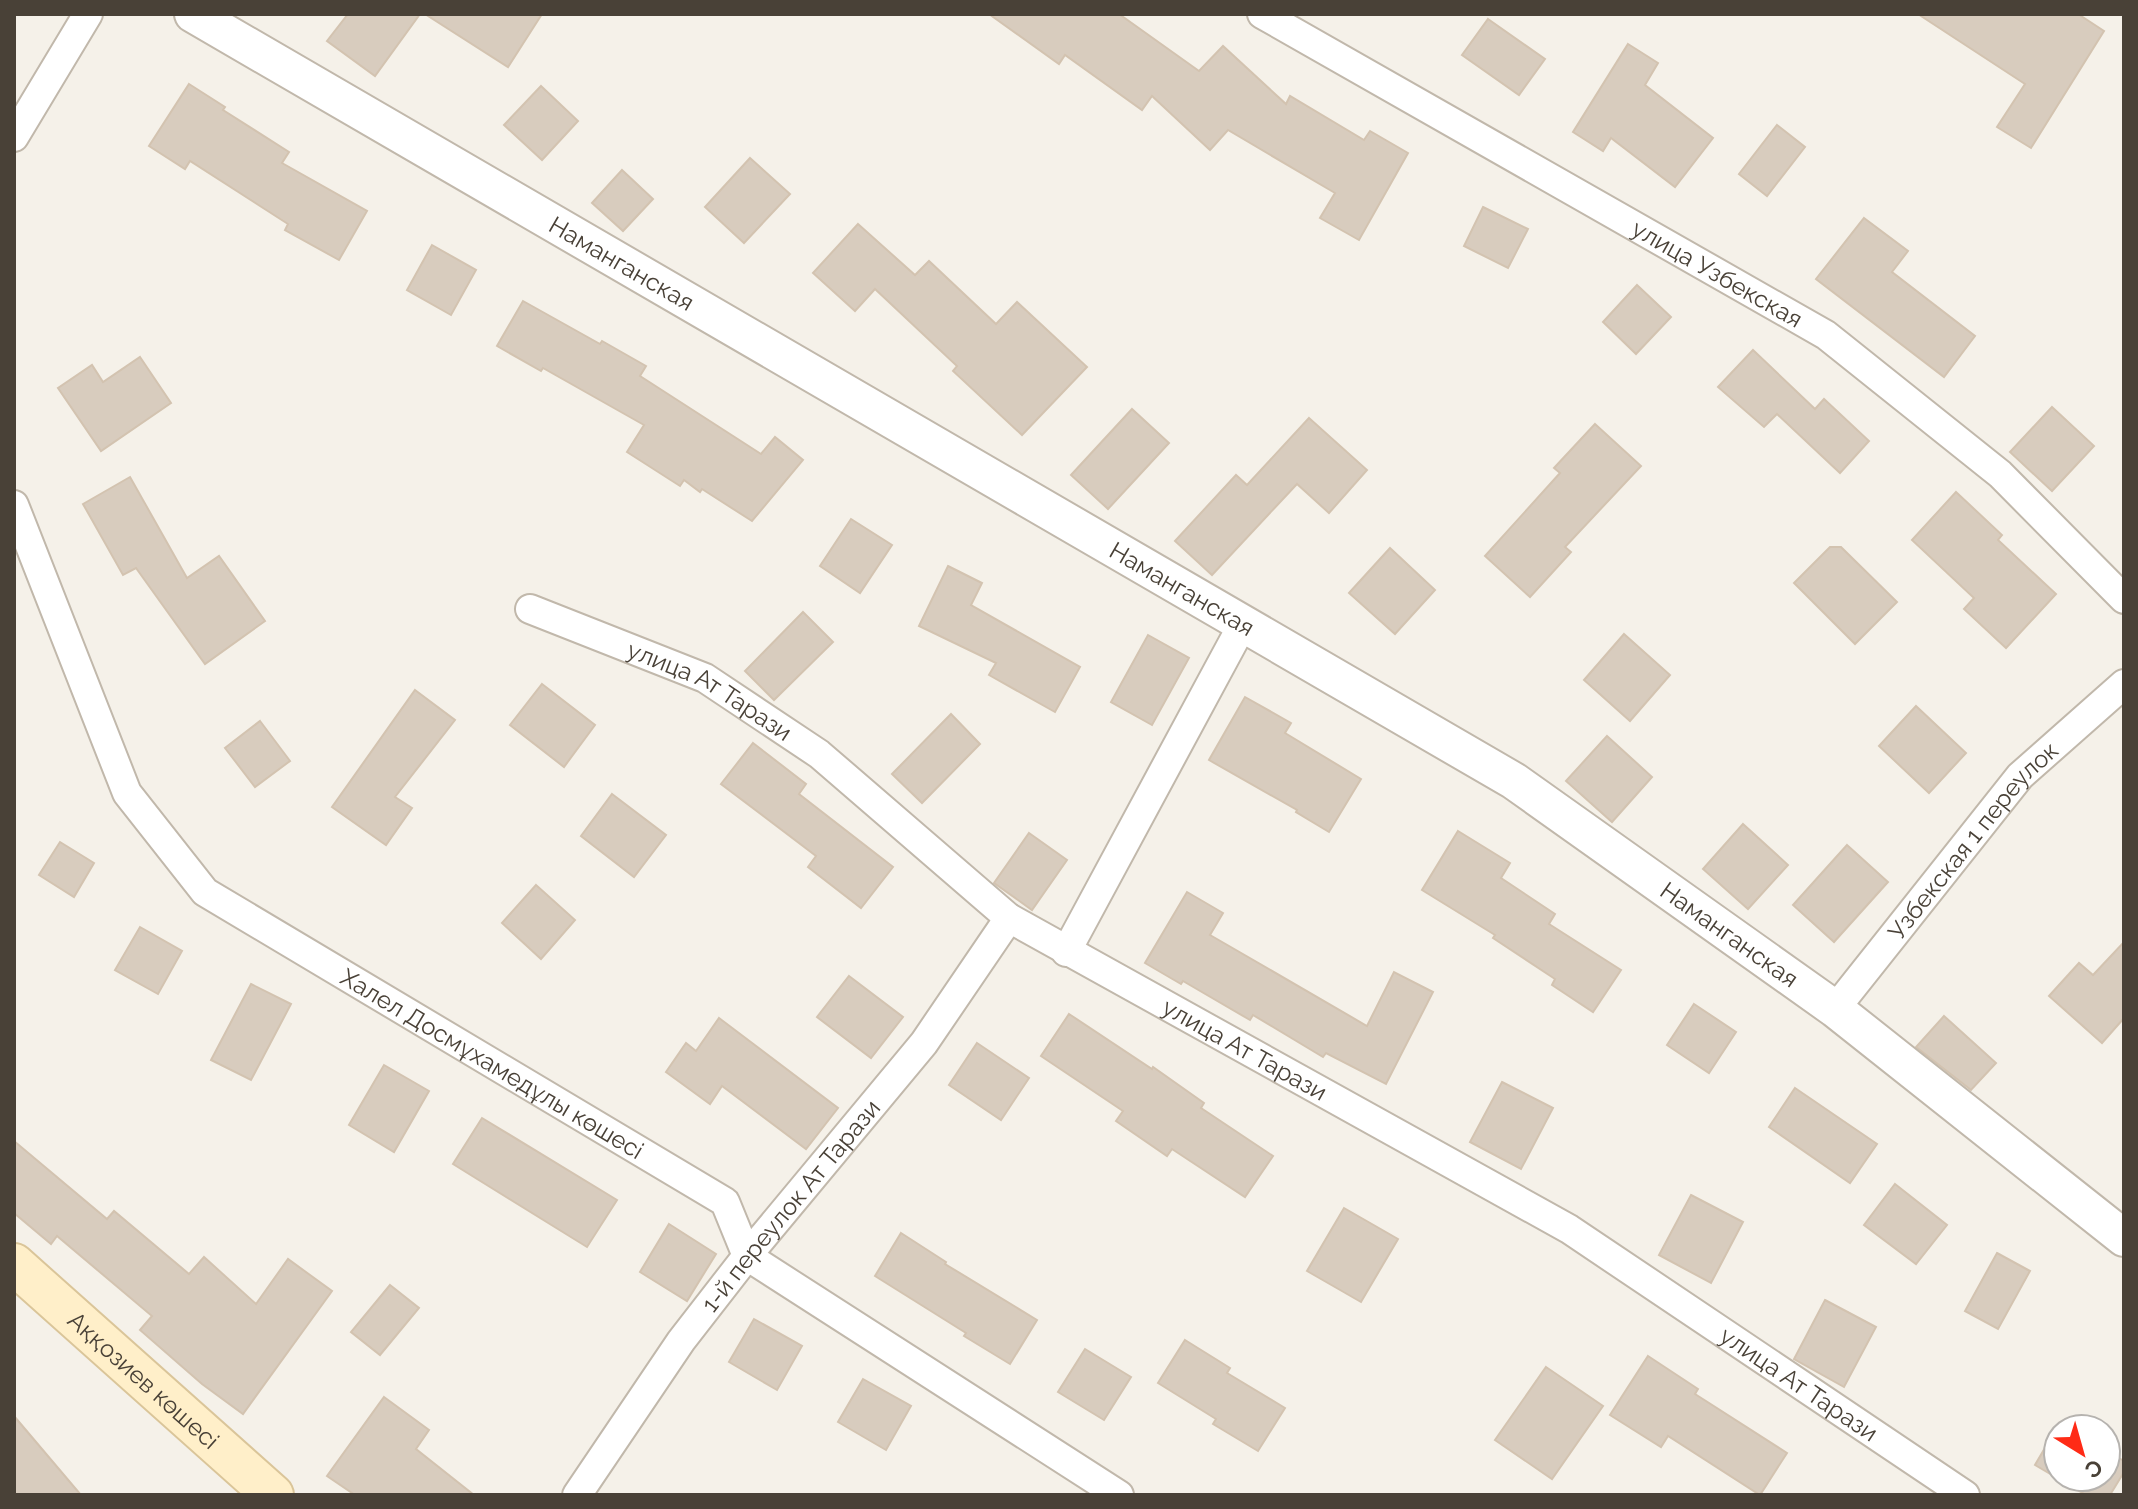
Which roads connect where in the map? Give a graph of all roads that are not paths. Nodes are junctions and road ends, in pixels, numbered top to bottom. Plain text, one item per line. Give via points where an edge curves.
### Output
1 (88, 14) edge
2 (193, 14) edge
3 (1262, 14) edge
4 (14, 137) edge
5 (14, 505) edge
6 (2124, 599) edge
7 (530, 609) dead end
8 (1244, 622) junction
9 (2124, 684) edge
10 (1009, 918) junction
11 (1066, 952) junction
12 (1835, 1009) junction
13 (2124, 1238) edge
14 (747, 1256) junction
15 (14, 1264) edge
16 (273, 1495) edge
17 (577, 1495) edge
18 (1119, 1495) edge
19 (1965, 1495) edge

1 - 4 street
2 - 8 street, Наманганская
3 - 6 street, улица Узбекская via 1826,335 2000,474
5 - 14 street, Халел Досмұхамедұлы көшесі via 127,793 205,892 725,1202
7 - 10 street, улица Ат Тарази via 705,678 819,754
8 - 11 street
8 - 12 street, Наманганская via 1514,781
9 - 12 street, Узбекская 1 переулок via 2020,776
10 - 11 street, улица Ат Тарази
10 - 14 street, 1-й переулок Ат Тарази via 924,1043
11 - 19 street, улица Ат Тарази via 1569,1229
12 - 13 street, Наманганская
14 - 17 street, 1-й переулок Ат Тарази via 681,1341
14 - 18 street
15 - 16 main road, Аққозиев көшесі

